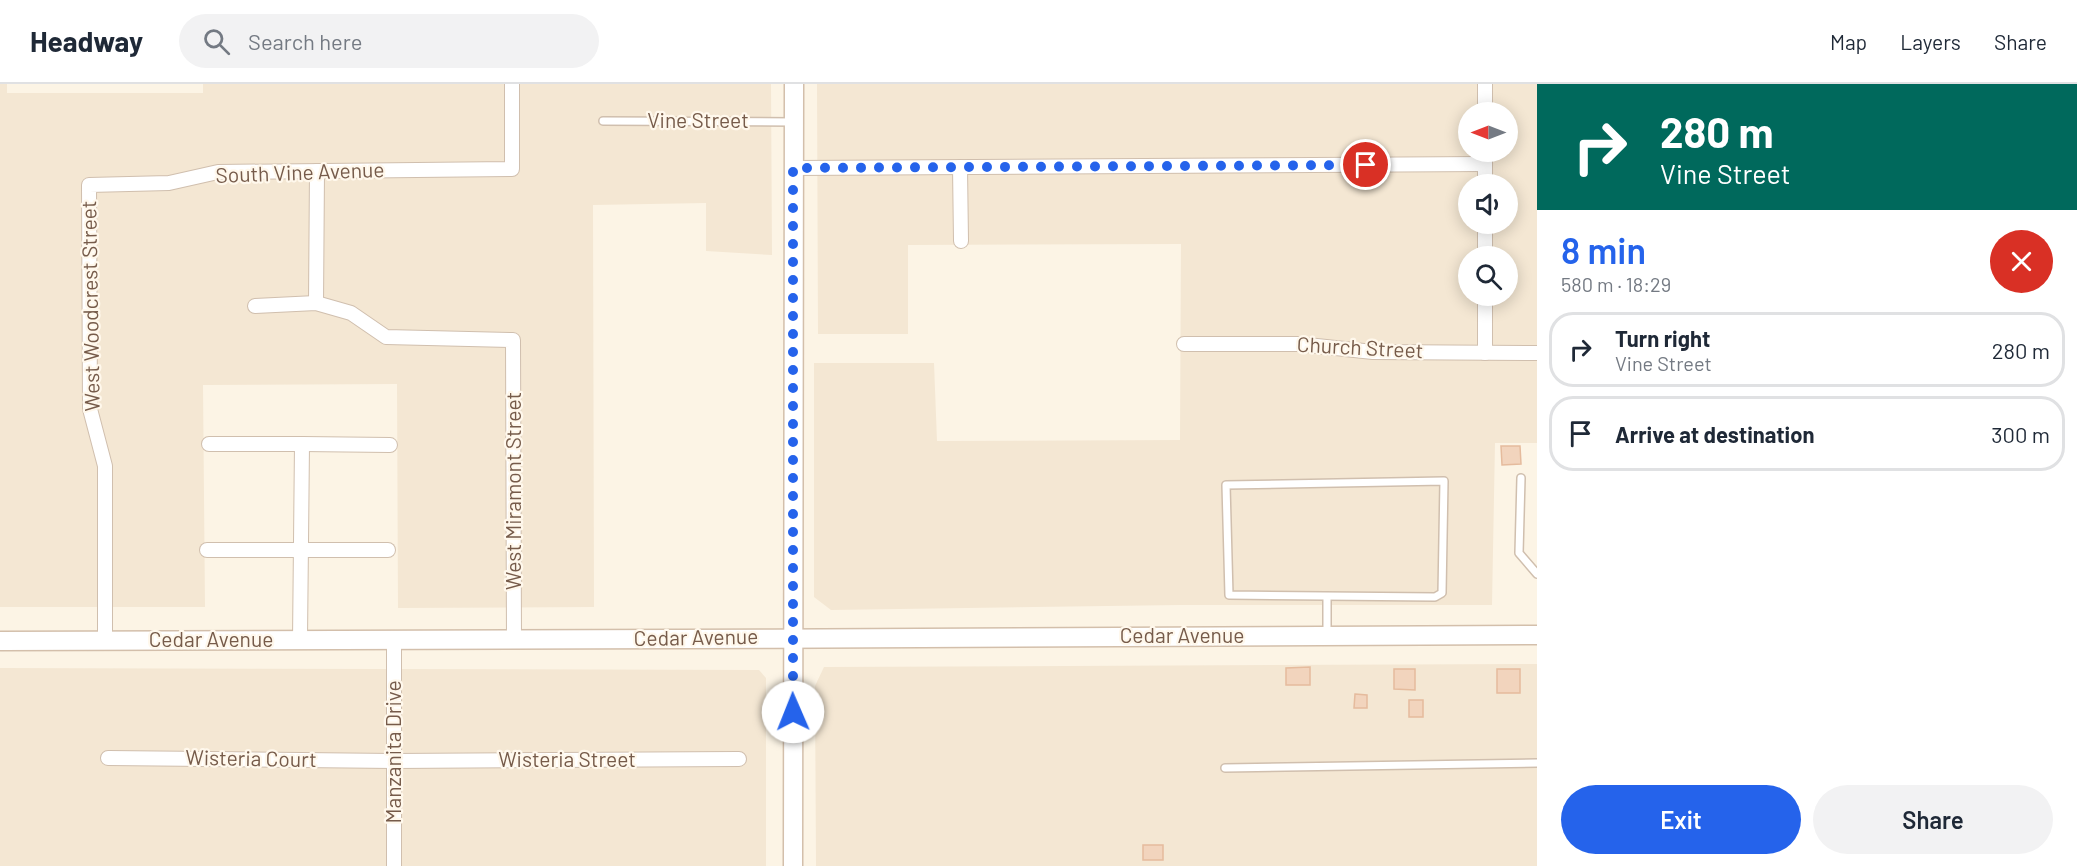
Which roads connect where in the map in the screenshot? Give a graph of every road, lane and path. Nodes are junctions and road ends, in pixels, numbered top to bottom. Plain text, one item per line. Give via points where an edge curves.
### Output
1 (512, 84) edge
2 (794, 84) edge
3 (1485, 84) edge
4 (1485, 102) edge
5 (603, 121) dead end
6 (794, 122) junction
7 (1458, 158) edge
8 (960, 167) junction
9 (793, 168) junction
10 (317, 171) junction
11 (89, 185) joint
12 (961, 241) dead end
13 (316, 303) junction
14 (255, 306) dead end
15 (1485, 306) edge
16 (1184, 344) dead end
17 (1485, 353) junction
18 (1537, 353) edge
19 (209, 444) dead end
20 (302, 444) junction
21 (390, 445) dead end
22 (1521, 478) dead end
23 (207, 550) dead end
24 (388, 550) dead end
25 (301, 552) junction
26 (1537, 574) edge
27 (1327, 597) junction
28 (1537, 635) edge
29 (1327, 636) junction
30 (792, 637) junction
31 (394, 639) junction
32 (300, 640) junction
33 (0, 641) edge
34 (105, 641) junction
35 (514, 641) junction
36 (108, 758) dead end
37 (740, 759) dead end
38 (394, 761) junction
39 (1537, 763) edge
40 (1225, 768) dead end
41 (394, 866) edge
42 (793, 866) edge

1 - 10 street, South Vine Avenue via 512,169
2 - 6 main road
3 - 4 street
5 - 6 lane, Vine Street
6 - 9 main road
7 - 8 street
8 - 9 street
8 - 12 street
9 - 30 main road
10 - 11 street, South Vine Avenue via 218,172 169,183
10 - 13 street
11 - 34 street, West Woodcrest Street via 90,409 105,466
13 - 14 street
13 - 35 street, West Miramont Street via 351,313 386,338 513,340
15 - 17 street
16 - 17 street, Church Street via 1298,344 1373,352
17 - 18 street, Church Street
19 - 20 street
20 - 21 street
20 - 25 street
22 - 26 lane via 1519,553
23 - 25 street
24 - 25 street
25 - 32 street
27 - 27 lane via 1229,595 1226,485 1444,481 1442,593 1435,597
27 - 29 lane
28 - 29 main road, Cedar Avenue
29 - 30 main road, Cedar Avenue
30 - 35 main road, Cedar Avenue
30 - 42 main road
31 - 32 main road, Cedar Avenue
31 - 35 main road, Cedar Avenue
31 - 38 street, Manzanita Drive
32 - 34 main road, Cedar Avenue
33 - 34 main road, Cedar Avenue
36 - 38 street, Wisteria Court
37 - 38 street, Wisteria Street
38 - 41 street, Manzanita Drive
39 - 40 lane

